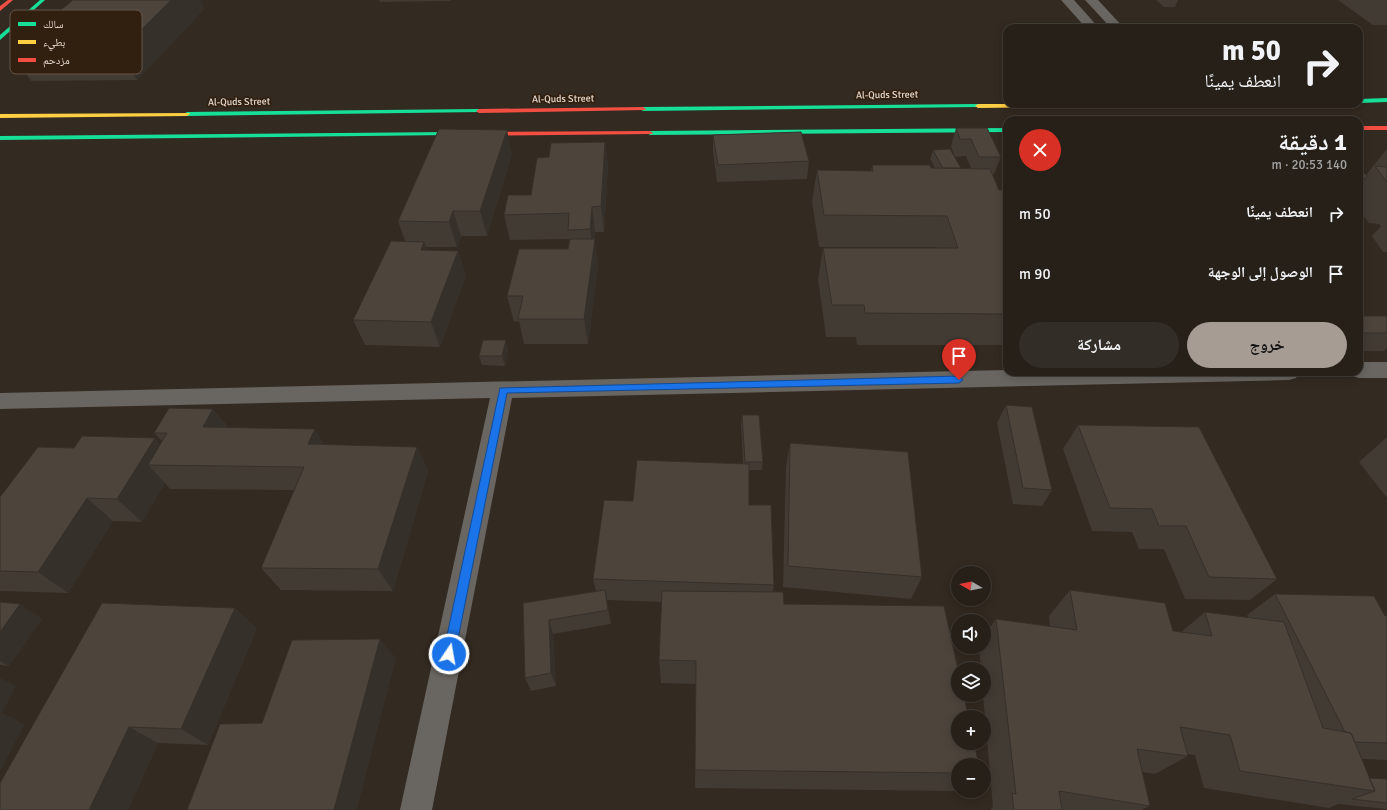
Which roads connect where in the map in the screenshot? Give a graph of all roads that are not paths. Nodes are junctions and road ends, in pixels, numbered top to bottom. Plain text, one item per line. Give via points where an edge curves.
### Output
1 (11, 0) edge
2 (43, 0) edge
3 (1067, 0) edge
4 (1091, 0) edge
5 (0, 9) edge
6 (32, 10) edge
7 (1089, 24) edge
8 (1114, 24) edge
9 (10, 29) edge
10 (0, 38) edge
11 (1387, 100) edge
12 (1363, 101) edge
13 (1003, 105) edge
14 (0, 116) edge
15 (1363, 128) edge
16 (1387, 128) edge
17 (1003, 130) edge
18 (0, 138) edge
19 (1363, 370) edge
20 (1387, 370) edge
21 (1114, 376) edge
22 (504, 390) junction
23 (0, 401) edge
24 (416, 810) edge

1 - 5 street
2 - 6 street
3 - 7 street
4 - 8 street
9 - 10 street
11 - 12 street
13 - 14 street, Al-Quds Street
15 - 16 street
17 - 18 street
19 - 20 street
21 - 22 street
22 - 23 street
22 - 24 street

